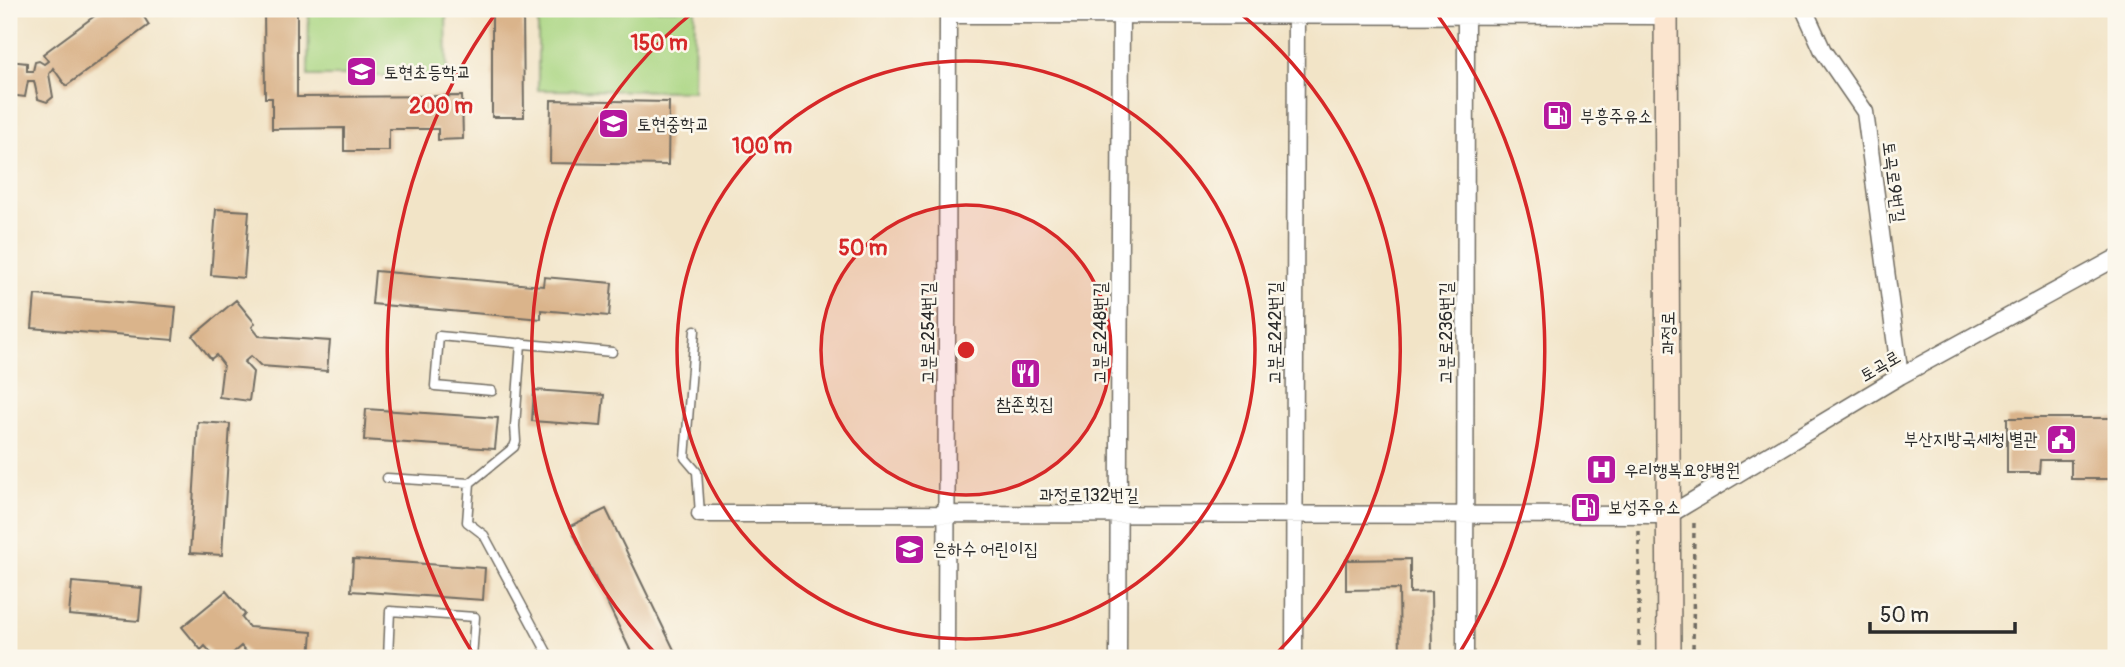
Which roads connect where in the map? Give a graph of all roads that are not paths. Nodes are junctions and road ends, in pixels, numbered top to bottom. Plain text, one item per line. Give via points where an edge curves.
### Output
1 (1804, 9) edge
2 (946, 12) edge
3 (1121, 12) edge
4 (1208, 12) edge
5 (1296, 12) edge
6 (1371, 12) edge
7 (1466, 12) edge
8 (1666, 12) edge
9 (2116, 258) edge
10 (695, 330) dead end
11 (521, 343) junction
12 (612, 352) dead end
13 (1899, 376) junction
14 (492, 391) dead end
15 (387, 478) dead end
16 (470, 483) junction
17 (700, 514) joint
18 (946, 514) junction
19 (1119, 514) junction
20 (1294, 515) junction
21 (1465, 515) junction
22 (1669, 515) junction
23 (388, 658) edge
24 (472, 658) edge
25 (550, 658) edge
26 (946, 658) edge
27 (1118, 658) edge
28 (1294, 658) edge
29 (1465, 658) edge
30 (1669, 658) edge

1 - 13 street, 토곡로9번길 via 1823,51 1865,112
2 - 3 street
2 - 18 street, 고분로254번길
3 - 4 street
3 - 19 street, 고분로248번길
4 - 5 street
5 - 6 street
5 - 20 street, 고분로242번길
6 - 7 street
7 - 8 street
7 - 21 street, 고분로236번길
8 - 22 main road, 과정로
9 - 13 street, 토곡로
10 - 17 lane, 과정로132번길 via 685,458 697,472
11 - 12 lane
11 - 14 lane via 439,336 435,386
11 - 16 lane via 514,447
13 - 22 street, 토곡로
15 - 16 lane
16 - 25 lane via 467,522 484,535
17 - 18 street, 과정로132번길
18 - 19 street, 과정로132번길
18 - 26 street, 고분로254번길
19 - 20 street, 과정로132번길
19 - 27 street, 고분로248번길
20 - 21 street, 과정로132번길
20 - 28 street, 고분로242번길
21 - 22 street, 과정로132번길
21 - 29 street, 고분로236번길
22 - 30 main road, 과정로
23 - 24 lane via 390,611 475,617

